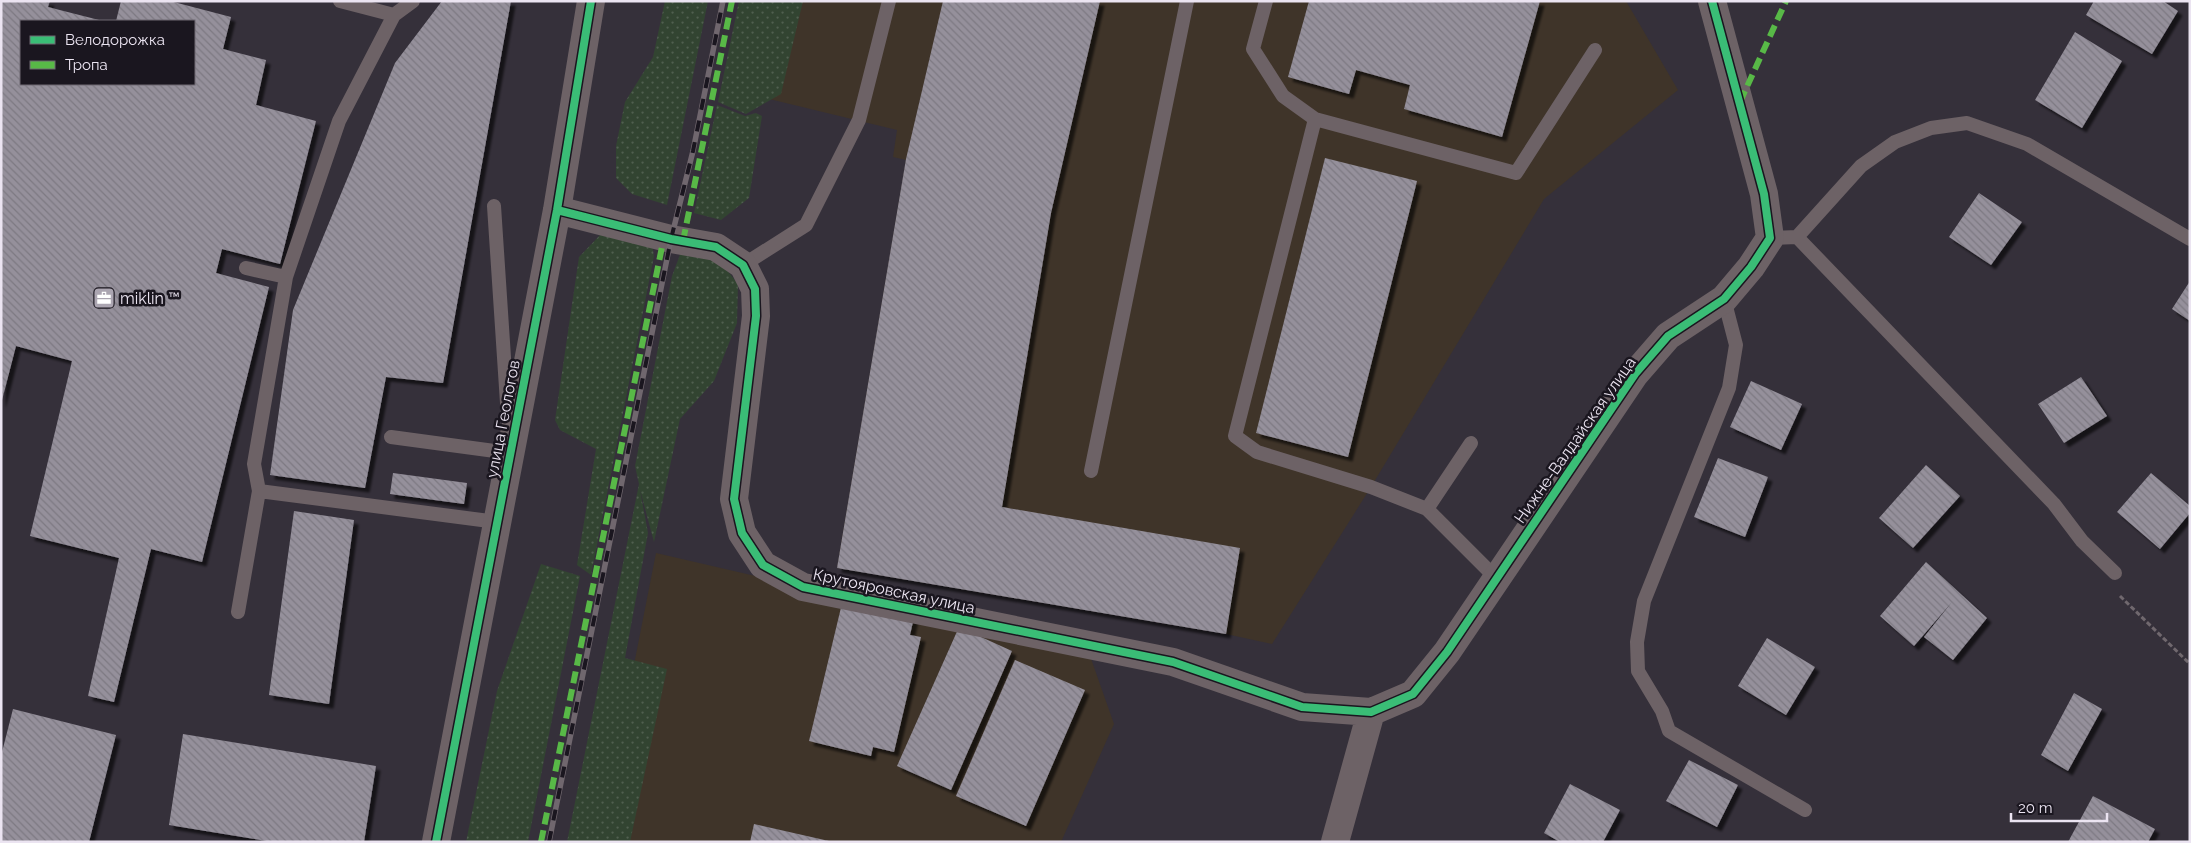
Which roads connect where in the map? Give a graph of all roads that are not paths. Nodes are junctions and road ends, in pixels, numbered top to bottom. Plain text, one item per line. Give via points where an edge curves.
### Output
1 (340, 1) edge
2 (413, 1) edge
3 (591, 1) edge
4 (889, 1) edge
5 (1187, 1) edge
6 (1266, 1) edge
7 (1712, 1) edge
8 (394, 14) junction
9 (1595, 50) dead end
10 (1315, 120) junction
11 (494, 206) dead end
12 (558, 210) junction
13 (1797, 237) junction
14 (1770, 238) junction
15 (2190, 239) edge
16 (743, 265) junction
17 (246, 268) dead end
18 (286, 277) junction
19 (1724, 300) junction
20 (391, 437) dead end
21 (1471, 443) dead end
22 (510, 453) junction
23 (1092, 471) dead end
24 (259, 491) junction
25 (1427, 509) junction
26 (497, 522) junction
27 (2115, 573) road end
28 (1497, 578) junction
29 (238, 612) dead end
30 (1371, 712) junction
31 (1805, 810) dead end
32 (436, 842) edge
33 (1335, 842) edge

1 - 8 lane
2 - 8 lane
3 - 12 street, улица Геологов
4 - 16 lane via 859,120 806,225
5 - 23 lane
6 - 10 lane via 1253,49 1283,96
7 - 14 street via 1764,194
8 - 18 lane via 339,121
9 - 10 lane via 1516,174
10 - 25 lane via 1235,436 1257,452 1371,487
11 - 22 lane
12 - 16 street, Крутояровская улица via 716,247
12 - 22 street, улица Геологов
13 - 14 lane
13 - 15 lane via 1861,166 1895,142 1931,128 1967,123 2027,144
13 - 27 lane via 2054,504 2082,541
14 - 19 street, Нижне-Валдайская улица
16 - 30 street, Крутояровская улица via 755,289 756,316 734,499 742,533 763,565 803,586 1173,662 1302,707
17 - 18 lane
18 - 24 lane via 254,464
19 - 28 street, Нижне-Валдайская улица via 1668,336 1635,374
19 - 31 lane via 1736,345 1729,388 1644,601 1637,642 1638,671 1662,711 1669,731
20 - 22 lane
21 - 25 lane
22 - 26 street, улица Геологов
24 - 26 lane
24 - 29 lane
25 - 28 lane
26 - 32 street, улица Геологов
28 - 30 street, Нижне-Валдайская улица via 1447,652 1413,694
30 - 33 street

